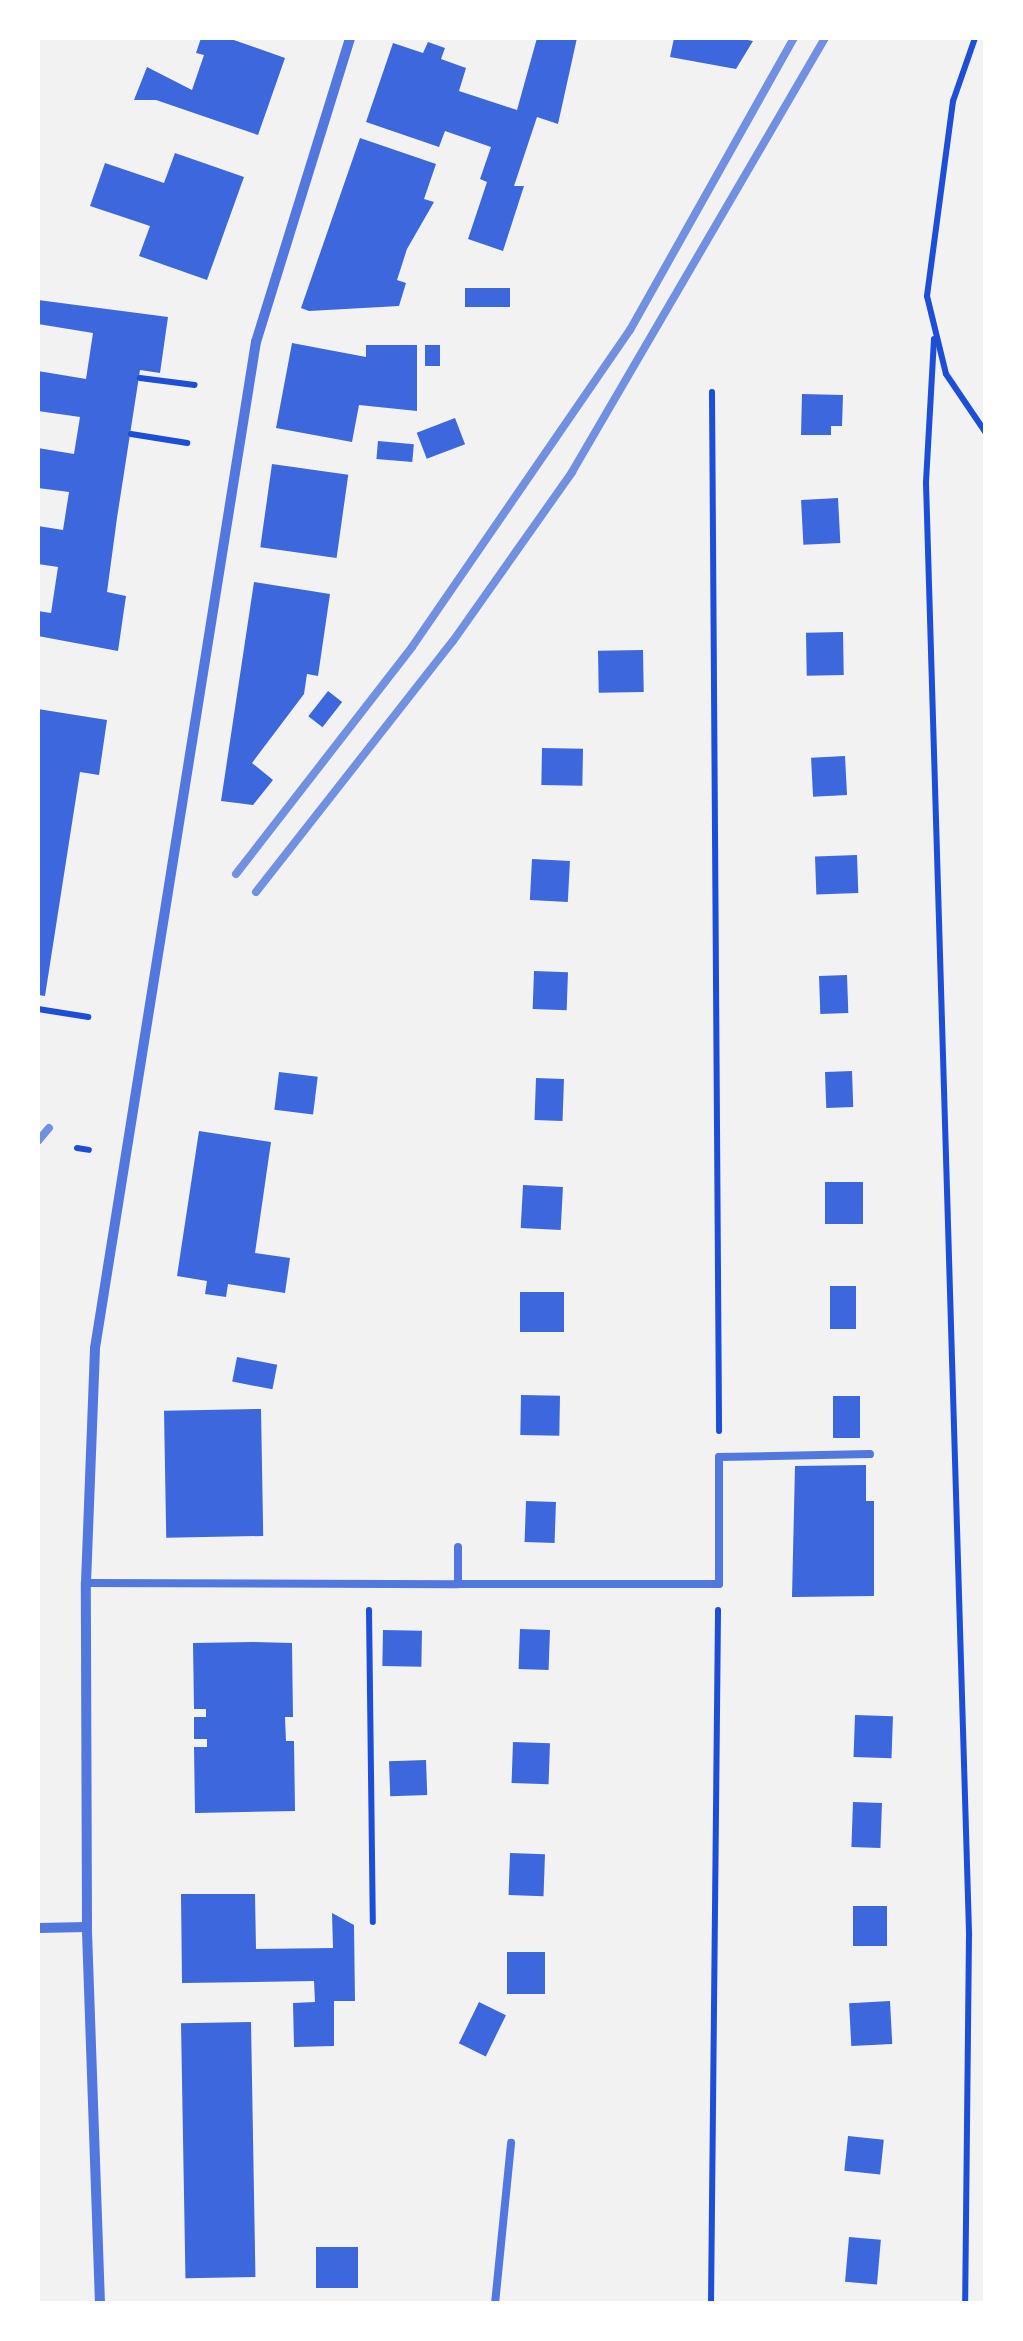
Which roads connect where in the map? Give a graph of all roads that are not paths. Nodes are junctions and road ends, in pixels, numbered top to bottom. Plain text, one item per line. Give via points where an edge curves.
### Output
1 (350, 38) edge
2 (870, 1454) dead end
3 (458, 1547) dead end
4 (86, 1584) junction
5 (458, 1584) junction
6 (87, 1927) junction
7 (38, 1928) edge
8 (511, 2143) dead end
9 (100, 2304) edge
10 (495, 2304) edge

1 - 4 street via 256,342 94,1348
2 - 5 lane via 719,1457 719,1584
3 - 5 lane
4 - 5 lane
4 - 6 street
6 - 7 street
6 - 9 street
8 - 10 lane

